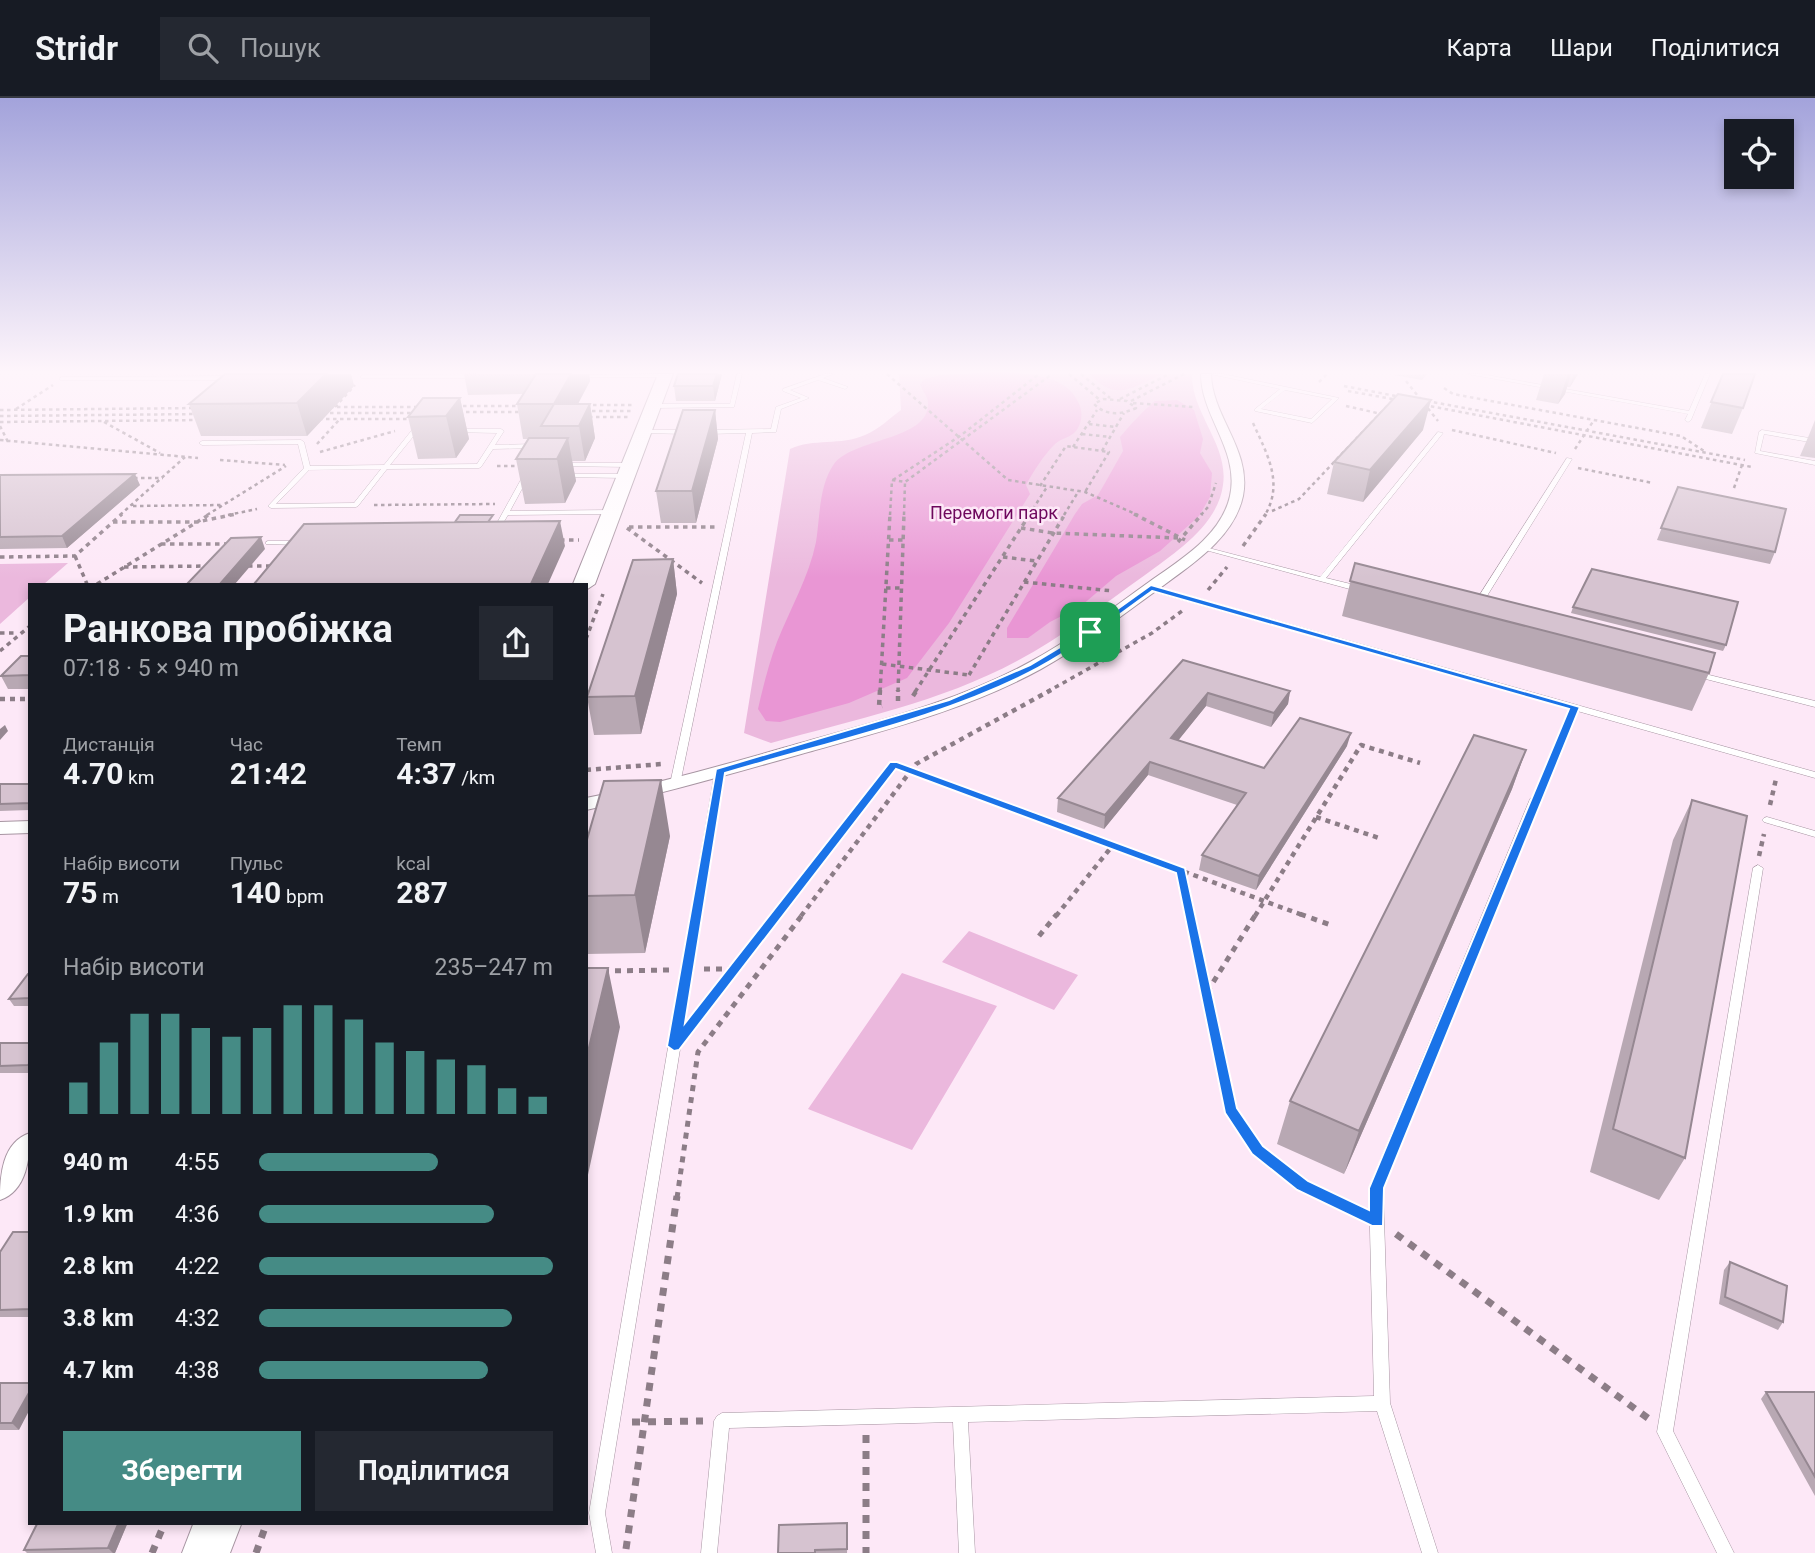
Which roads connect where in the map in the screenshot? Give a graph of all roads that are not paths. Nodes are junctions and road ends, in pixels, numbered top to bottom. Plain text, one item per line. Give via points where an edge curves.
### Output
1 (406, 442) edge
2 (494, 442) edge
3 (634, 442) edge
4 (747, 442) edge
5 (1229, 442) edge
6 (1432, 442) edge
7 (1760, 442) edge
8 (202, 443) edge
9 (491, 447) junction
10 (537, 456) edge
11 (1567, 462) road end
12 (1815, 463) edge
13 (531, 466) edge
14 (545, 466) edge
15 (386, 467) junction
16 (306, 468) junction
17 (628, 470) junction
18 (539, 476) edge
19 (553, 476) edge
20 (526, 477) junction
21 (612, 512) junction
22 (505, 513) junction
23 (502, 541) edge
24 (268, 543) road end
25 (306, 543) edge
26 (1201, 548) junction
27 (1322, 579) junction
28 (584, 583) edge
29 (1151, 588) junction
30 (1376, 593) edge
31 (1471, 617) edge
32 (1684, 671) edge
33 (1815, 704) edge
34 (720, 771) junction
35 (1815, 775) edge
36 (675, 784) junction
37 (1535, 799) road end
38 (588, 804) edge
39 (1767, 820) dead end
40 (28, 827) edge
41 (0, 828) edge
42 (1815, 834) edge
43 (1758, 868) dead end
44 (28, 1146) edge
45 (0, 1189) edge
46 (1382, 1403) junction
47 (960, 1414) junction
48 (217, 1525) edge
49 (206, 1553) edge
50 (604, 1553) edge
51 (709, 1553) edge
52 (967, 1553) edge
53 (1430, 1553) edge
54 (1726, 1553) edge

1 - 15 lane
2 - 9 lane
3 - 17 street
4 - 36 lane
5 - 26 street via 1239,466 1239,488 1232,511
6 - 27 lane
7 - 12 lane via 1757,452
8 - 16 lane via 301,442
9 - 10 lane via 542,446
9 - 15 lane via 478,466
11 - 31 lane
13 - 20 lane
14 - 17 lane
15 - 16 lane
15 - 16 lane via 356,505 271,506
17 - 19 lane
17 - 21 street
18 - 20 lane
20 - 22 lane
21 - 22 lane
21 - 28 street
22 - 23 lane via 490,541
24 - 25 lane
26 - 27 lane
26 - 29 street
27 - 30 lane
29 - 34 street via 1033,667 953,702
29 - 35 lane
32 - 33 lane
34 - 36 street
34 - 50 lane via 597,1513
36 - 38 street
37 - 46 lane via 1376,1188
39 - 42 lane
40 - 41 street
43 - 54 lane via 1665,1432
44 - 45 street
46 - 47 lane
46 - 53 lane
47 - 51 lane via 722,1421
47 - 52 lane
48 - 49 street

